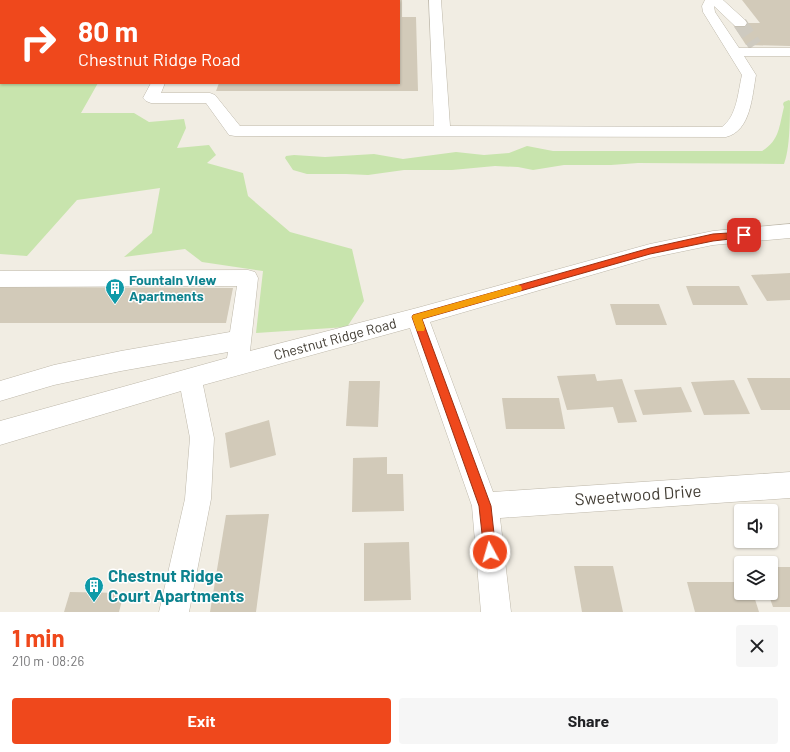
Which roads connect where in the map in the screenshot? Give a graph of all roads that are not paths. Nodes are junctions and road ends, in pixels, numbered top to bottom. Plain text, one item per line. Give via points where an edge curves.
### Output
1 (435, 0) edge
2 (711, 0) edge
3 (717, 0) edge
4 (740, 23) tunnel mouth
5 (735, 52) junction
6 (790, 52) edge
7 (158, 84) edge
8 (442, 131) junction
9 (790, 231) edge
10 (0, 279) edge
11 (416, 317) junction
12 (240, 340) junction
13 (237, 365) junction
14 (190, 379) junction
15 (0, 391) edge
16 (0, 433) edge
17 (790, 485) edge
18 (485, 506) junction
19 (174, 612) edge
20 (496, 612) edge

1 - 8 street
2 - 5 street via 709,12
3 - 4 street
5 - 6 street via 757,48
5 - 8 street via 749,75 739,119 734,128 726,132
7 - 8 street via 151,98 210,98 235,131
9 - 11 street, Chestnut Ridge Road via 713,238 650,251
10 - 12 street via 248,278
11 - 13 street, Chestnut Ridge Road
11 - 18 street
12 - 13 street
12 - 15 street via 54,375
13 - 14 street, Chestnut Ridge Road
14 - 16 street, Chestnut Ridge Road
14 - 19 street via 202,438 198,499
17 - 18 street, Sweetwood Drive
18 - 20 street

